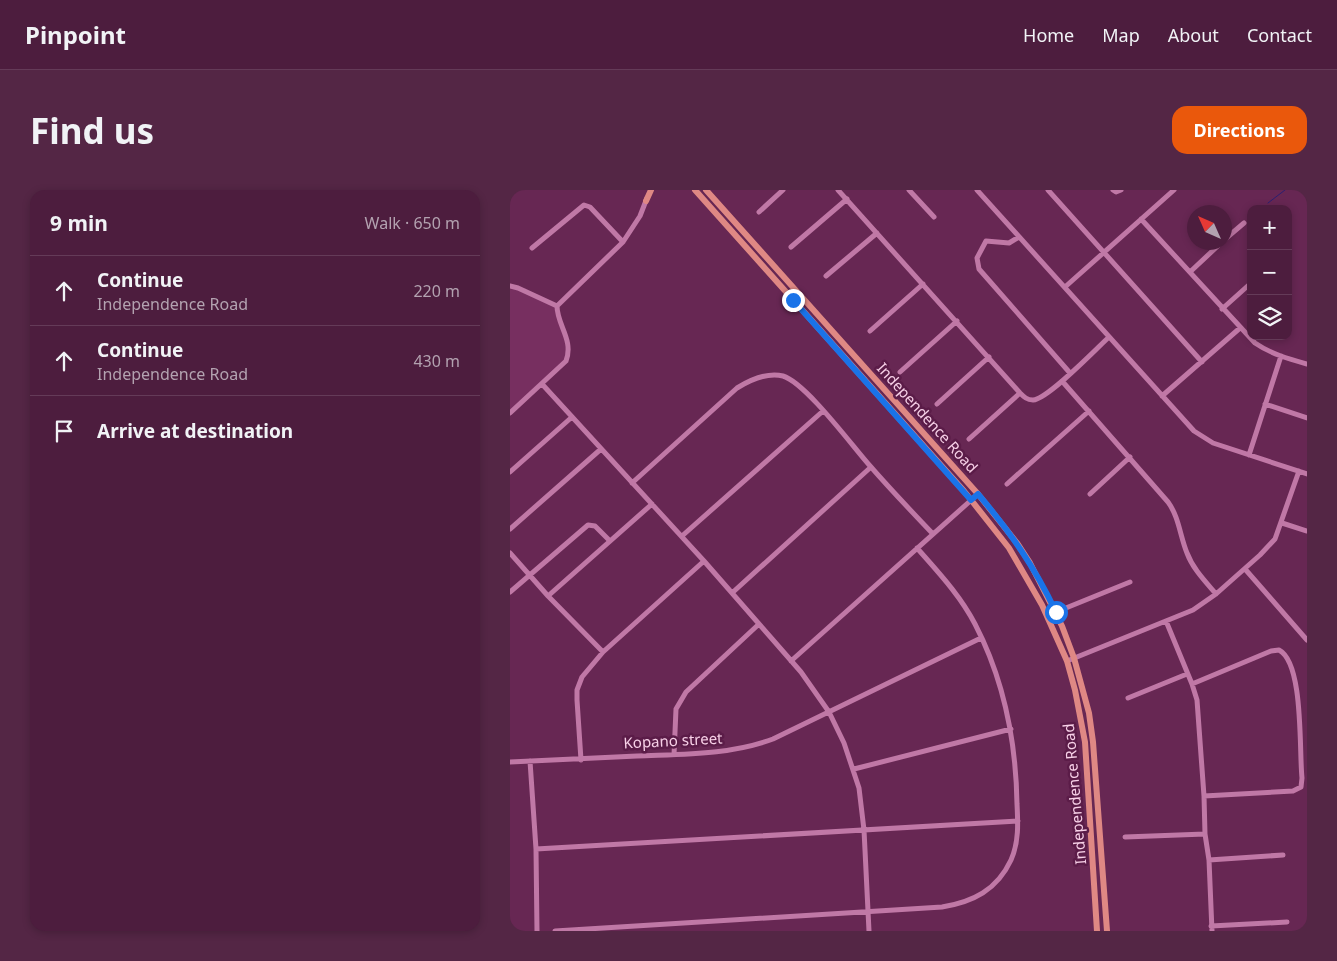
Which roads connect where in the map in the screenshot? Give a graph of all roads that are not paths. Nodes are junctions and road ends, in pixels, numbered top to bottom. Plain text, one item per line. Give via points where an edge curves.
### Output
1 (650, 190) edge
2 (695, 190) edge
3 (706, 190) edge
4 (783, 190) edge
5 (838, 190) edge
6 (909, 190) edge
7 (977, 190) edge
8 (1048, 190) edge
9 (1113, 190) edge
10 (1121, 190) edge
11 (1172, 191) edge
12 (847, 199) junction
13 (646, 201) joint
14 (759, 212) dead end
15 (934, 217) dead end
16 (1142, 219) junction
17 (1244, 223) dead end
18 (877, 233) junction
19 (1232, 233) edge
20 (1019, 237) junction
21 (623, 242) junction
22 (792, 247) dead end
23 (532, 248) dead end
24 (1213, 250) edge
25 (1104, 253) junction
26 (1190, 272) junction
27 (826, 276) dead end
28 (923, 284) junction
29 (510, 286) edge
30 (1065, 287) junction
31 (1247, 287) edge
32 (557, 306) junction
33 (1222, 309) junction
34 (957, 321) junction
35 (1240, 328) junction
36 (870, 331) dead end
37 (1109, 337) junction
38 (1281, 356) junction
39 (989, 357) junction
40 (1202, 362) junction
41 (1307, 364) edge
42 (900, 372) dead end
43 (1070, 373) junction
44 (1062, 381) junction
45 (542, 384) junction
46 (1020, 393) junction
47 (1162, 396) junction
48 (937, 404) dead end
49 (1264, 404) junction
50 (823, 410) junction
51 (1088, 411) junction
52 (510, 413) edge
53 (572, 417) junction
54 (1307, 418) edge
55 (969, 439) dead end
56 (601, 449) junction
57 (1249, 455) junction
58 (1130, 457) junction
59 (871, 467) junction
60 (1299, 471) junction
61 (510, 472) edge
62 (1307, 474) edge
63 (632, 483) junction
64 (1007, 484) dead end
65 (978, 494) junction
66 (1090, 494) dead end
67 (971, 500) junction
68 (652, 504) junction
69 (1282, 523) junction
70 (510, 529) edge
71 (1307, 531) edge
72 (933, 534) junction
73 (682, 536) junction
74 (610, 541) junction
75 (917, 548) junction
76 (510, 553) edge
77 (704, 560) junction
78 (1244, 569) junction
79 (529, 575) junction
80 (1130, 582) dead end
81 (510, 592) edge
82 (732, 593) junction
83 (1216, 594) junction
84 (548, 596) junction
85 (1056, 612) junction
86 (1166, 622) junction
87 (759, 624) junction
88 (981, 638) junction
89 (1307, 640) edge
90 (603, 652) junction
91 (1074, 658) junction
92 (791, 661) junction
93 (1067, 661) junction
94 (1187, 674) junction
95 (1192, 684) junction
96 (1128, 698) dead end
97 (829, 712) junction
98 (1011, 729) junction
99 (674, 755) junction
100 (581, 760) junction
101 (530, 761) junction
102 (510, 762) edge
103 (854, 769) junction
104 (1204, 796) junction
105 (1018, 821) junction
106 (864, 830) junction
107 (1205, 834) junction
108 (1125, 837) dead end
109 (536, 849) junction
110 (1283, 855) dead end
111 (1209, 860) junction
112 (868, 912) junction
113 (1287, 922) dead end
114 (1212, 928) edge
115 (537, 931) edge
116 (555, 931) edge
117 (869, 931) edge
118 (1097, 931) edge
119 (1107, 931) edge

1 - 13 main road
2 - 67 main road, Independence Road
3 - 65 main road, Independence Road
4 - 14 street
5 - 12 street
6 - 15 street
7 - 20 street
8 - 25 street
9 - 10 street
11 - 16 street
12 - 18 street
12 - 22 street
13 - 21 street
16 - 25 street
16 - 26 street
17 - 19 street
18 - 27 street
18 - 28 street
20 - 30 street
20 - 43 street via 1009,242 986,241 976,258 980,268
21 - 23 street via 590,207 584,205
21 - 32 street
24 - 26 street
25 - 30 street
25 - 40 street
26 - 33 street
28 - 34 street
28 - 36 street
29 - 32 street
30 - 37 street
31 - 33 street
32 - 45 street via 568,340 568,355 564,365
33 - 35 street
34 - 39 street
34 - 42 street
35 - 38 street via 1263,349
35 - 40 street
37 - 43 street
37 - 47 street
38 - 41 street
38 - 49 street
39 - 46 street
39 - 48 street
40 - 47 street
43 - 44 street
44 - 46 street via 1038,399 1028,400
44 - 51 street
45 - 52 street
45 - 53 street
46 - 55 street
47 - 57 street via 1202,437
49 - 54 street
49 - 57 street
50 - 59 street
50 - 63 street via 787,377 777,375 750,380 723,400
50 - 73 street
51 - 58 street
51 - 64 street
53 - 56 street
53 - 61 street
56 - 63 street
56 - 70 street
57 - 60 street
58 - 66 street
58 - 83 street via 1170,505 1191,563
59 - 72 street
59 - 82 street
60 - 62 street
60 - 69 street
63 - 68 street
65 - 67 street
65 - 85 main road, Independence Road via 1022,550
67 - 72 street
67 - 93 main road, Independence Road via 1023,569
68 - 73 street
68 - 74 street
69 - 71 street
69 - 78 street via 1275,539
72 - 75 street
73 - 77 street
74 - 79 street via 595,526 588,525
74 - 84 street
75 - 88 street via 957,594
75 - 92 street
76 - 79 street
77 - 82 street
77 - 90 street
78 - 83 street
78 - 89 street
79 - 81 street
79 - 84 street
80 - 85 street
82 - 87 street
83 - 86 street via 1193,610
84 - 90 street
85 - 91 main road, Independence Road
86 - 91 street
86 - 94 street
87 - 92 street
87 - 99 street via 686,692 676,709
88 - 97 street, Kopano street
88 - 98 street via 993,666
90 - 100 street via 582,677 577,690
91 - 93 street
91 - 119 main road, Independence Road via 1093,742
92 - 97 street
93 - 118 main road, Independence Road via 1085,742
94 - 95 street
94 - 96 street
95 - 104 street via 1199,717
95 - 104 street via 1279,650 1286,655 1297,691 1301,786 1293,791
97 - 99 street, Kopano street via 754,746
97 - 103 street
98 - 103 street
98 - 105 street
99 - 100 street, Kopano street
100 - 101 street, Kopano street
101 - 102 street, Kopano street
101 - 109 street
103 - 106 street
104 - 107 street
105 - 106 street
105 - 112 street via 1012,859 996,883 980,896 958,904
106 - 109 street
106 - 112 street
107 - 108 street
107 - 111 street
109 - 115 street
110 - 111 street
111 - 114 street
112 - 116 street
112 - 117 street
113 - 114 street

